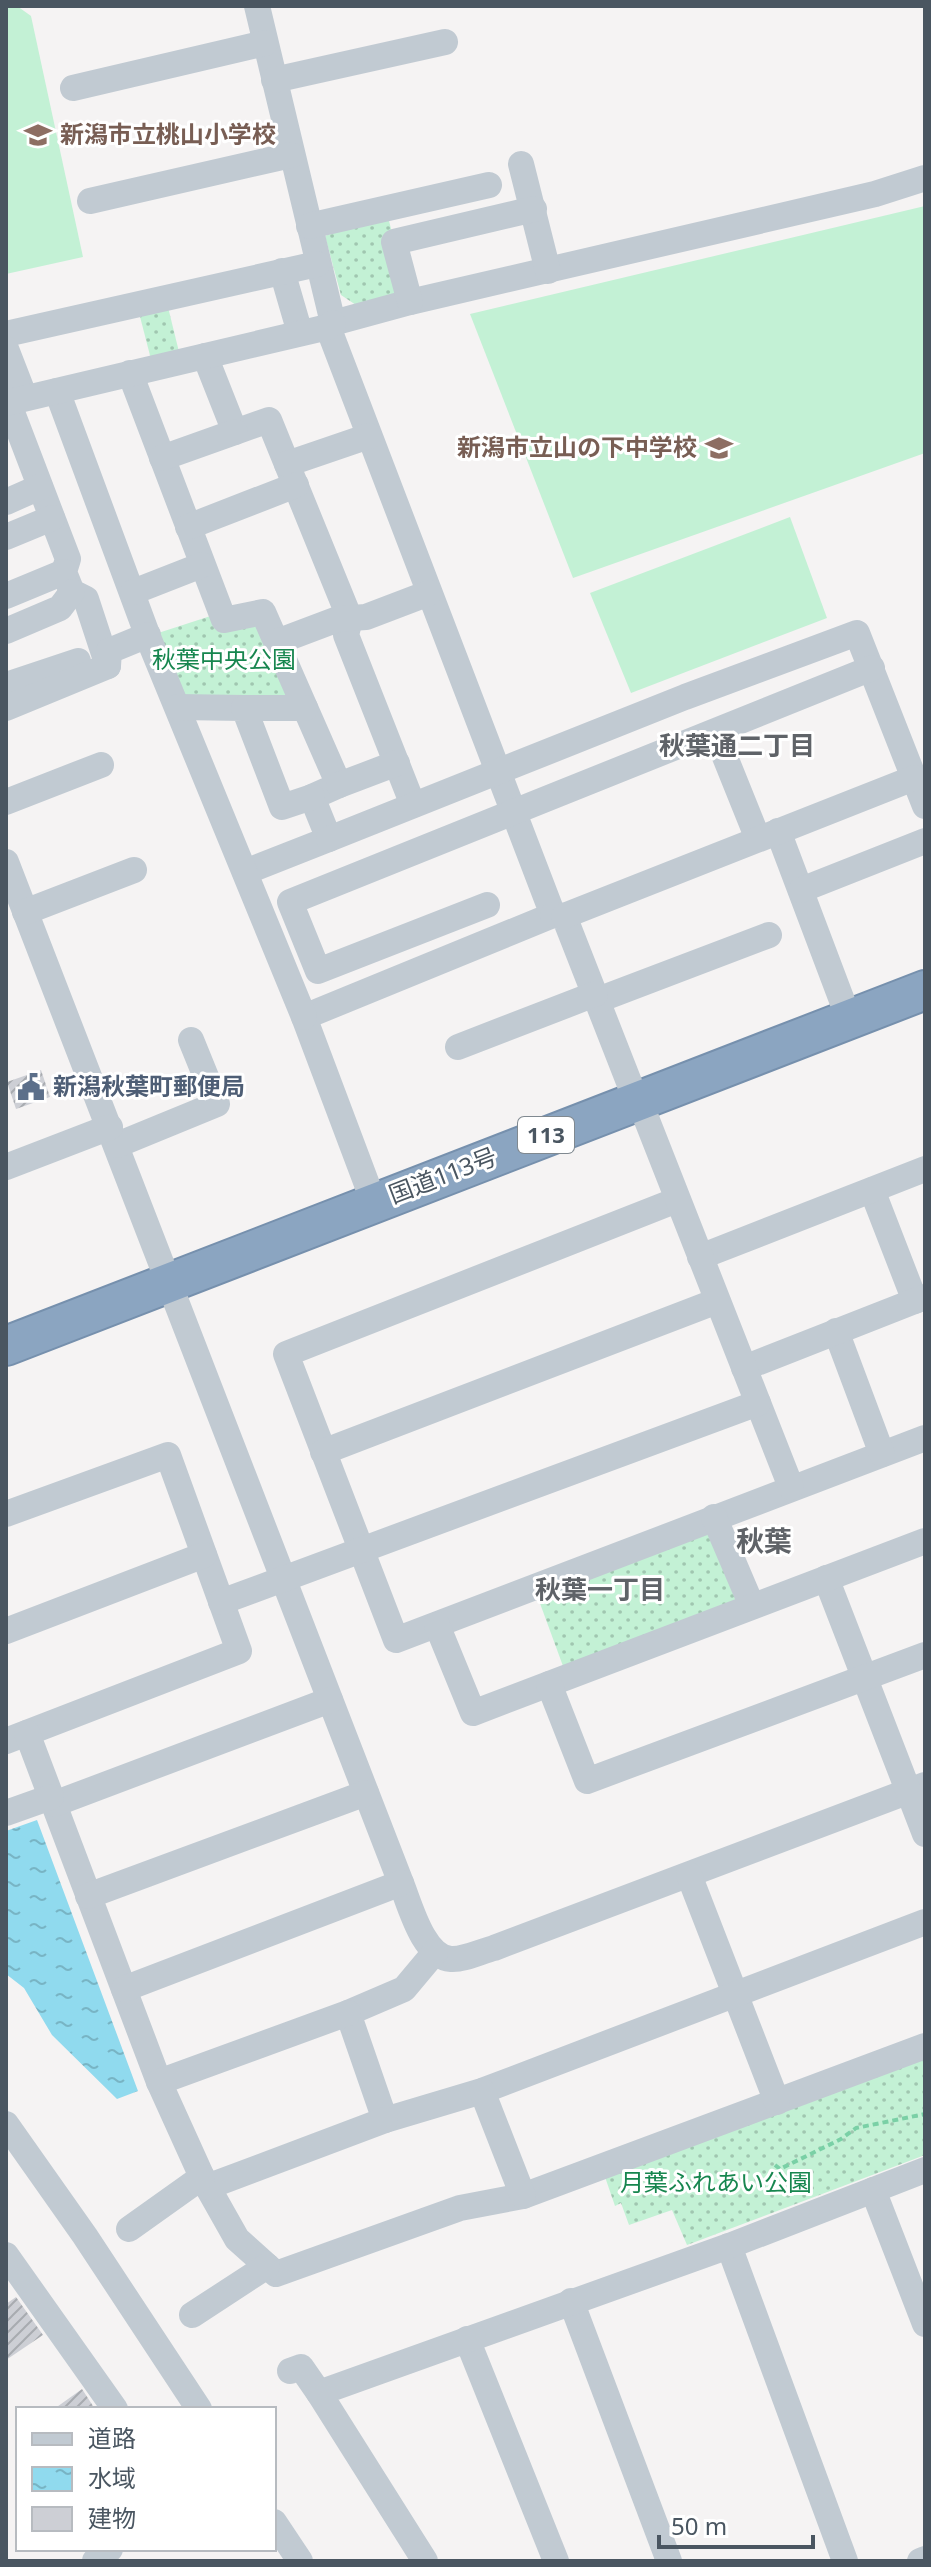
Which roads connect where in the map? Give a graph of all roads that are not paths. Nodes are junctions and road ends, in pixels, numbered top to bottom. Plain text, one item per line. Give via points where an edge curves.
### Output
1 (257, 6) edge
2 (445, 42) dead end
3 (265, 43) junction
4 (274, 80) junction
5 (73, 88) dead end
6 (291, 155) junction
7 (521, 164) dead end
8 (925, 178) edge
9 (489, 185) dead end
10 (90, 201) dead end
11 (534, 209) junction
12 (309, 226) junction
13 (317, 264) junction
14 (282, 271) junction
15 (548, 271) junction
16 (410, 302) junction
17 (331, 325) junction
18 (300, 333) junction
19 (6, 334) edge
20 (6, 349) edge
21 (205, 356) junction
22 (130, 373) junction
23 (57, 391) junction
24 (13, 401) edge
25 (235, 432) junction
26 (369, 436) junction
27 (162, 458) junction
28 (292, 474) junction
29 (40, 487) junction
30 (6, 502) edge
31 (52, 518) junction
32 (188, 527) junction
33 (6, 537) edge
34 (202, 565) junction
35 (68, 582) junction
36 (133, 592) junction
37 (429, 593) junction
38 (6, 596) edge
39 (350, 619) junction
40 (6, 631) edge
41 (148, 635) junction
42 (100, 641) junction
43 (277, 642) junction
44 (108, 666) junction
45 (872, 668) junction
46 (685, 697) junction
47 (7, 700) edge
48 (178, 707) junction
49 (244, 708) junction
50 (305, 708) junction
51 (709, 734) junction
52 (397, 763) junction
53 (101, 765) dead end
54 (499, 772) junction
55 (914, 778) junction
56 (339, 785) junction
57 (312, 797) junction
58 (6, 802) edge
59 (413, 805) junction
60 (925, 806) edge
61 (513, 811) junction
62 (768, 835) junction
63 (329, 839) junction
64 (925, 841) edge
65 (6, 862) edge
66 (134, 870) dead end
67 (245, 872) junction
68 (801, 890) junction
69 (487, 905) dead end
70 (25, 912) junction
71 (558, 916) junction
72 (769, 935) dead end
73 (925, 990) edge
74 (596, 997) junction
75 (304, 1017) junction
76 (849, 1019) junction
77 (191, 1040) dead end
78 (458, 1047) dead end
79 (637, 1100) junction
80 (113, 1136) junction
81 (6, 1167) edge
82 (925, 1169) edge
83 (872, 1190) junction
84 (677, 1200) junction
85 (374, 1203) junction
86 (700, 1257) junction
87 (169, 1283) junction
88 (920, 1299) edge
89 (717, 1301) junction
90 (836, 1331) junction
91 (6, 1346) edge
92 (744, 1368) junction
93 (758, 1403) junction
94 (925, 1438) edge
95 (323, 1452) junction
96 (882, 1454) junction
97 (791, 1487) junction
98 (6, 1514) edge
99 (714, 1517) junction
100 (925, 1541) edge
101 (361, 1552) junction
102 (204, 1555) junction
103 (826, 1578) junction
104 (283, 1581) junction
105 (221, 1602) junction
106 (752, 1606) junction
107 (437, 1625) junction
108 (6, 1631) edge
109 (925, 1655) edge
110 (864, 1678) junction
111 (549, 1684) junction
112 (330, 1700) junction
113 (16, 1737) edge
114 (917, 1788) edge
115 (366, 1793) junction
116 (52, 1801) junction
117 (6, 1813) edge
118 (925, 1834) edge
119 (689, 1875) junction
120 (401, 1883) junction
121 (88, 1896) junction
122 (925, 1922) edge
123 (435, 1952) junction
124 (124, 1989) junction
125 (735, 1996) junction
126 (348, 2013) junction
127 (925, 2046) edge
128 (159, 2082) junction
129 (482, 2091) junction
130 (777, 2102) junction
131 (385, 2120) junction
132 (6, 2124) edge
133 (925, 2170) edge
134 (205, 2182) junction
135 (873, 2190) junction
136 (523, 2196) junction
137 (129, 2229) dead end
138 (729, 2246) junction
139 (6, 2255) edge
140 (267, 2266) junction
141 (571, 2301) junction
142 (192, 2315) dead end
143 (925, 2324) edge
144 (467, 2339) junction
145 (290, 2371) dead end
146 (319, 2393) junction
147 (114, 2407) edge
148 (198, 2407) edge
149 (276, 2525) edge
150 (300, 2561) edge
151 (425, 2561) edge
152 (556, 2561) edge
153 (669, 2561) edge
154 (845, 2561) edge

1 - 3 street
2 - 4 street
3 - 4 street
3 - 5 street
4 - 6 street
6 - 10 street
6 - 12 street
7 - 11 street
8 - 15 street
9 - 12 street
11 - 15 street
11 - 16 street via 394,242
12 - 13 street
13 - 14 street
13 - 17 street
14 - 18 street
14 - 19 street
15 - 16 street
16 - 17 street
17 - 18 street
17 - 26 street
18 - 21 street
20 - 24 street
21 - 22 street
21 - 25 street
22 - 23 street
22 - 27 street
23 - 24 street
23 - 36 street
24 - 29 street
25 - 27 street
25 - 28 street via 269,420
26 - 28 street
26 - 37 street
27 - 32 street
28 - 32 street
28 - 39 street
29 - 30 street
29 - 31 street
31 - 33 street
31 - 35 street via 68,559
32 - 34 street
34 - 36 street
34 - 43 street via 224,620 263,612
35 - 38 street
35 - 40 street via 60,608
35 - 42 street via 86,599
36 - 41 street
37 - 39 street
37 - 54 street
39 - 43 street
39 - 52 street via 346,635
41 - 44 street via 109,651
41 - 48 street
42 - 44 street
42 - 47 street via 90,657
43 - 50 street
44 - 47 street
45 - 46 street via 857,633
45 - 51 street
45 - 55 street
46 - 51 street
46 - 54 street
48 - 49 street
48 - 67 street
49 - 50 street
49 - 57 street via 282,807
50 - 56 street
51 - 61 street
51 - 62 street
52 - 56 street
52 - 59 street
53 - 58 street
54 - 59 street
54 - 61 street
55 - 60 street
55 - 62 street
56 - 57 street
57 - 63 street
59 - 63 street
61 - 69 street via 290,902 318,971
61 - 71 street
62 - 68 street
62 - 71 street
63 - 67 street
64 - 68 street
65 - 70 street
66 - 70 street
67 - 75 street
68 - 76 street
70 - 80 street
71 - 74 street
71 - 75 street
72 - 74 street
73 - 76 highway, 国道113号 / 113
74 - 78 street
74 - 79 street
75 - 85 street
76 - 79 highway, 国道113号 / 113
77 - 80 street via 217,1104
79 - 84 street
79 - 85 highway, 国道113号 / 113
80 - 81 street
80 - 87 street
82 - 83 street
83 - 86 street
83 - 88 street
84 - 86 street
84 - 95 street via 286,1354
85 - 87 highway, 国道113号 / 113
86 - 89 street
87 - 91 highway, 国道113号 / 113
87 - 104 street
88 - 90 street
89 - 92 street
89 - 95 street
90 - 92 street
90 - 96 street
92 - 93 street
93 - 97 street
93 - 101 street
94 - 96 street
95 - 101 street
96 - 97 street
97 - 99 street
98 - 102 street via 168,1455
99 - 106 street
99 - 107 street
100 - 103 street
101 - 104 street
101 - 107 street via 396,1640
102 - 105 street
102 - 108 street
103 - 106 street
103 - 110 street
104 - 105 street
104 - 112 street
105 - 113 street via 239,1651
106 - 111 street
107 - 111 street via 473,1713
109 - 110 street
110 - 111 street via 587,1781
110 - 114 street
112 - 115 street
112 - 116 street
113 - 116 street
114 - 118 street
114 - 119 street
115 - 120 street
115 - 121 street
116 - 117 street
116 - 121 street
119 - 123 street via 494,1948 451,1959
119 - 125 street
120 - 123 street via 426,1943
120 - 124 street
121 - 124 street
122 - 125 street
123 - 126 street via 404,1989
124 - 128 street
125 - 129 street
125 - 130 street
126 - 128 street
126 - 131 street
127 - 130 street
128 - 134 street
129 - 131 street
129 - 136 street
130 - 136 street
131 - 134 street
132 - 148 street
133 - 135 street
134 - 137 street
134 - 140 street via 237,2239
135 - 138 street
135 - 143 street
136 - 140 street via 460,2208 276,2274
138 - 141 street
138 - 154 street
139 - 147 street
140 - 142 street
141 - 144 street
141 - 153 street
144 - 146 street
144 - 152 street
145 - 146 street via 301,2367
146 - 151 street
149 - 150 street

